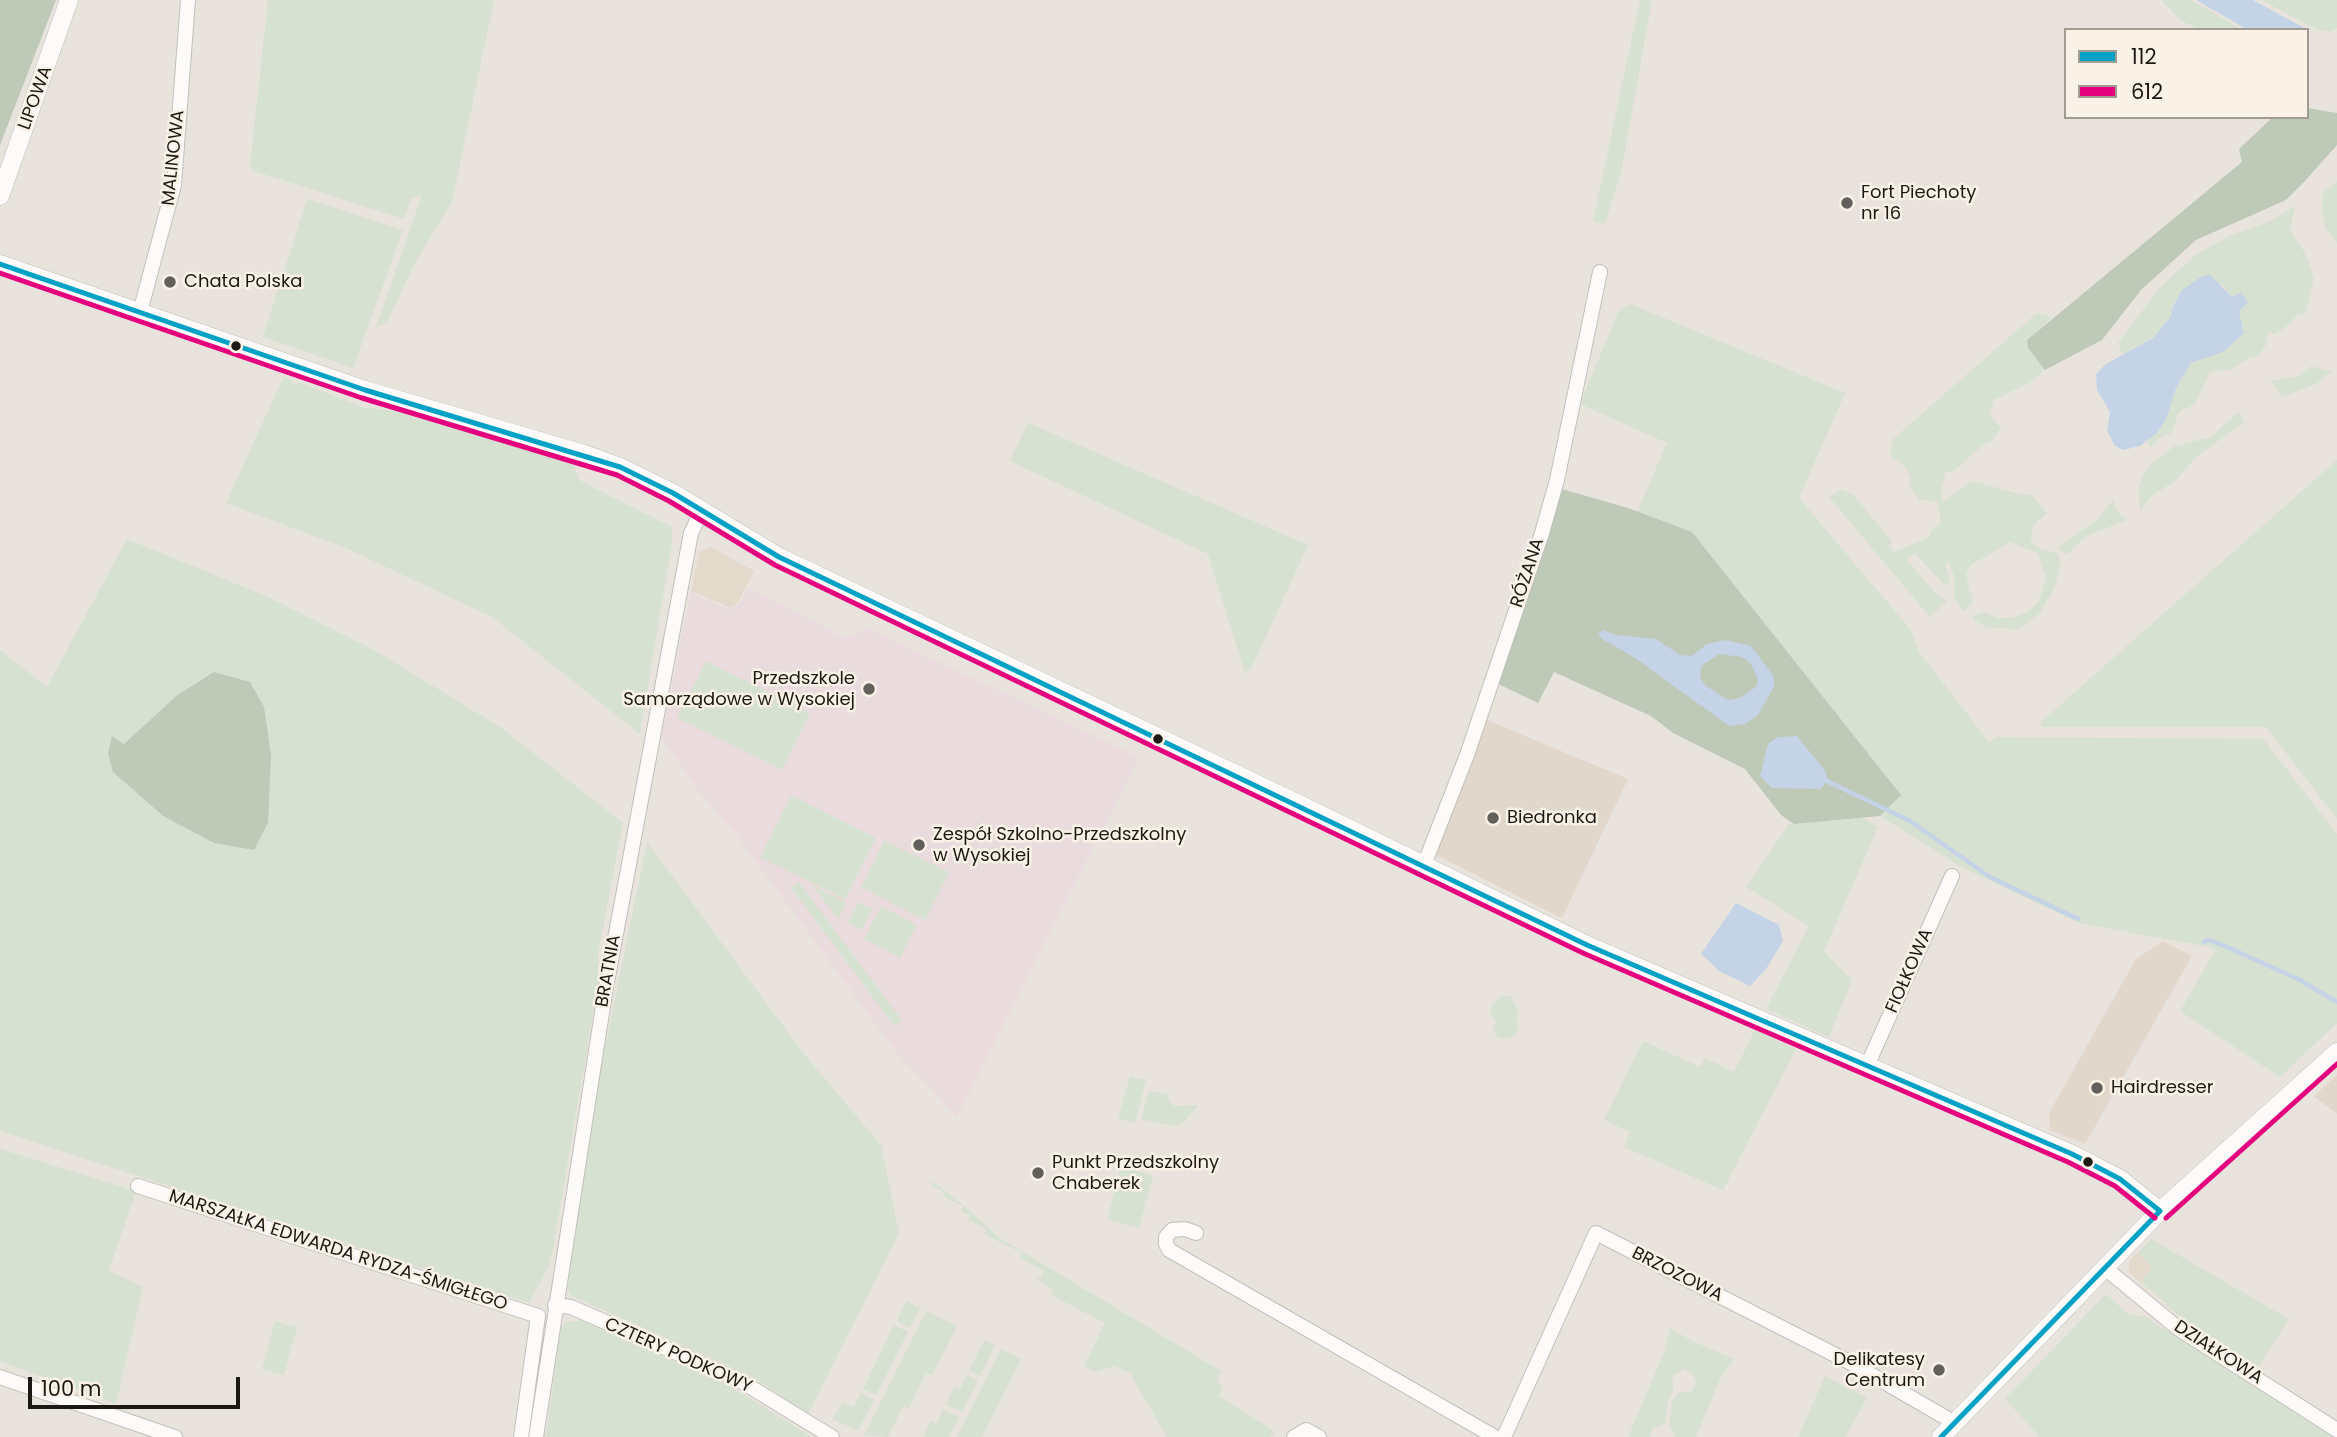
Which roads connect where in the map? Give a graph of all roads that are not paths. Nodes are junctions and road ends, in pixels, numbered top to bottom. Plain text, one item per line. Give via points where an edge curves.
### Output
1 (69, 0) edge
2 (188, 0) edge
3 (0, 196) edge
4 (0, 264) edge
5 (1600, 272) dead end
6 (140, 312) junction
7 (702, 510) junction
8 (1424, 865) junction
9 (1952, 876) dead end
10 (2337, 1052) edge
11 (1867, 1066) junction
12 (138, 1186) dead end
13 (2160, 1211) junction
14 (1196, 1233) dead end
15 (2105, 1268) junction
16 (555, 1305) junction
17 (0, 1377) edge
18 (1955, 1423) junction
19 (2337, 1430) edge
20 (175, 1437) edge
21 (521, 1437) edge
22 (536, 1437) edge
23 (832, 1437) edge
24 (1294, 1437) edge
25 (1319, 1437) edge
26 (1495, 1437) edge
27 (1504, 1437) edge
28 (1941, 1437) edge

1 - 3 street, LIPOWA
2 - 6 street, MALINOWA via 174,185
4 - 6 street
5 - 8 street, RÓŻANA via 1542,533
6 - 7 street via 409,404 584,454 647,480
7 - 8 street via 779,557
7 - 16 street, BRATNIA via 691,533 606,987
8 - 11 street via 1587,945
9 - 11 street, FIOŁKOWA
10 - 13 street
11 - 13 street via 2072,1154 2120,1179
12 - 21 street, MARSZAŁKA EDWARDA RYDZA-ŚMIGŁEGO via 538,1316
13 - 15 street
14 - 26 street via 1172,1230 1166,1244 1169,1250
15 - 18 street
15 - 19 street, DZIAŁKOWA via 2179,1329
16 - 22 street, BRATNIA
16 - 23 street, CZTERY PODKOWY via 571,1307 739,1380
17 - 20 street
18 - 27 street, BRZOZOWA via 1853,1364 1596,1233
18 - 28 street
24 - 25 street via 1306,1430

